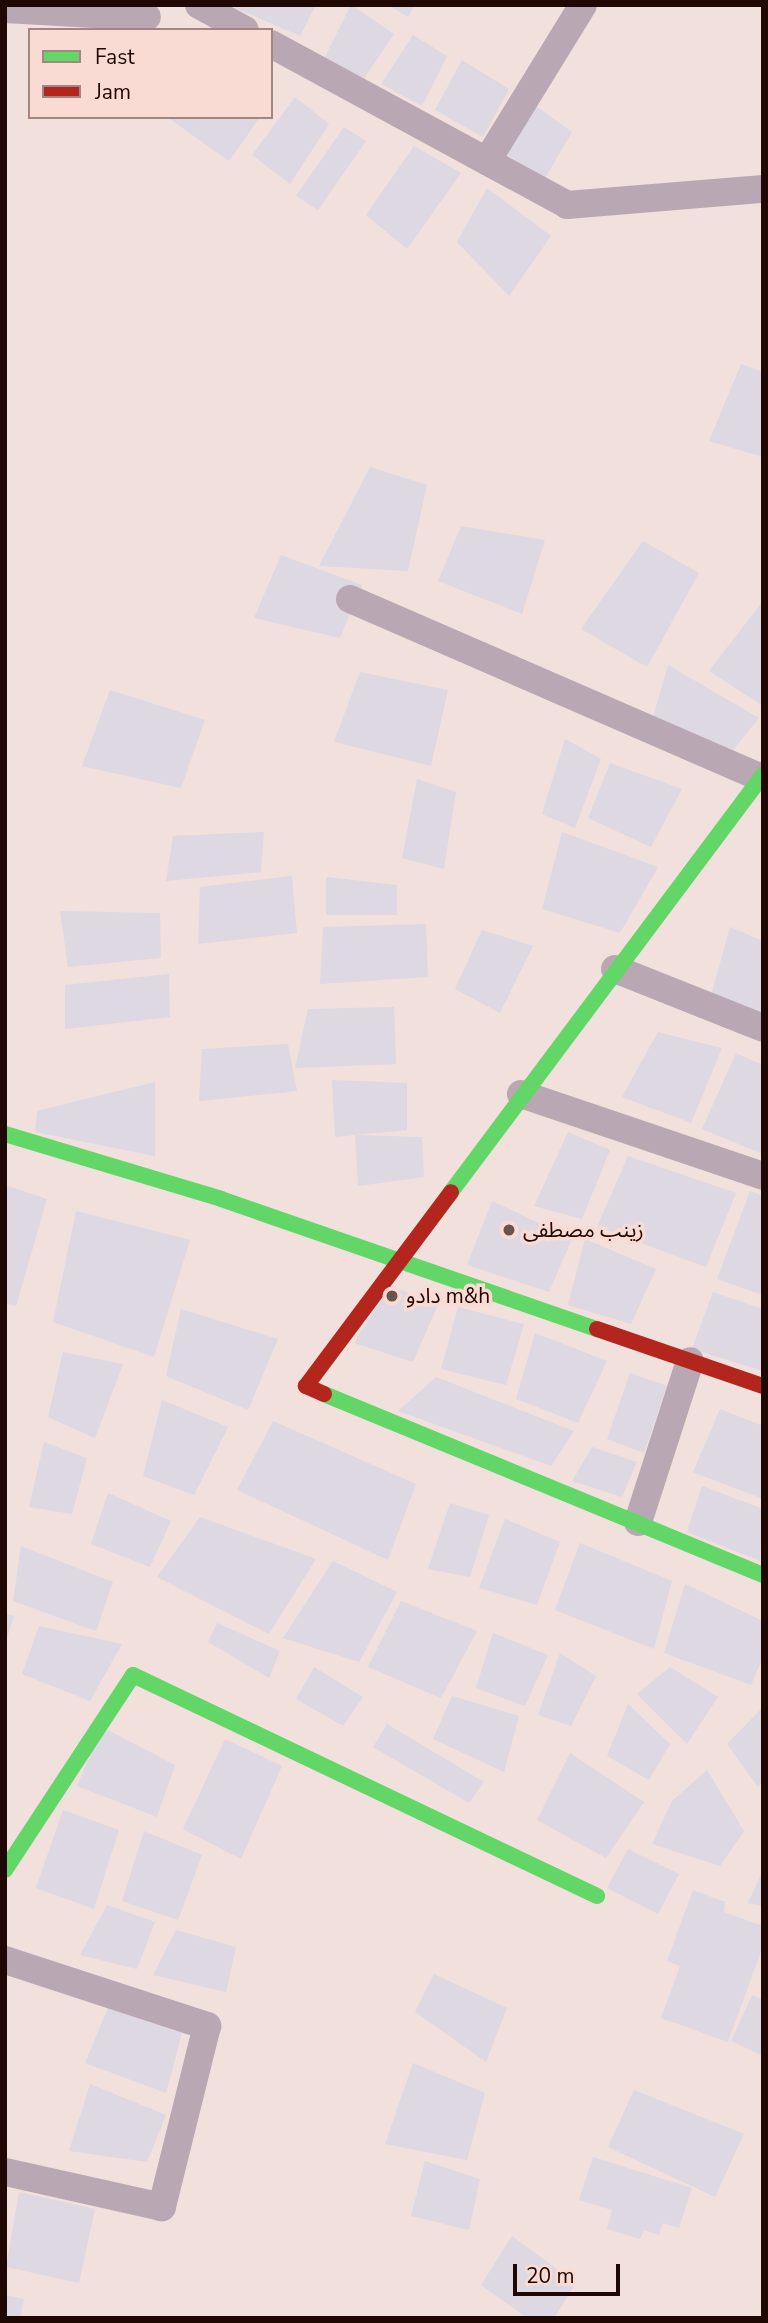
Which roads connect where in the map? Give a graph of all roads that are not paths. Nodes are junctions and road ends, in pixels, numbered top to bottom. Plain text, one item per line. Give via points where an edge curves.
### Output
1 (199, 5) edge
2 (583, 5) edge
3 (5, 9) edge
4 (148, 17) edge
5 (241, 28) edge
6 (273, 45) edge
7 (487, 161) junction
8 (763, 189) edge
9 (350, 599) dead end
10 (762, 776) edge
11 (615, 969) junction
12 (763, 1028) edge
13 (521, 1094) junction
14 (5, 1134) edge
15 (763, 1176) edge
16 (395, 1261) junction
17 (690, 1361) junction
18 (763, 1386) edge
19 (638, 1522) junction
20 (763, 1575) edge
21 (5, 1870) edge
22 (597, 1896) dead end
23 (5, 1960) edge
24 (5, 2172) edge

1 - 5 street
2 - 7 street
3 - 4 street
6 - 7 street
7 - 8 street via 567,205
9 - 10 street
10 - 11 street
11 - 12 street
11 - 13 street
13 - 15 street
13 - 16 street
14 - 16 street via 220,1199
16 - 17 street
16 - 19 street via 306,1387
17 - 18 street
17 - 19 street
19 - 20 street
21 - 22 street via 133,1675
23 - 24 street via 207,2026 162,2207

